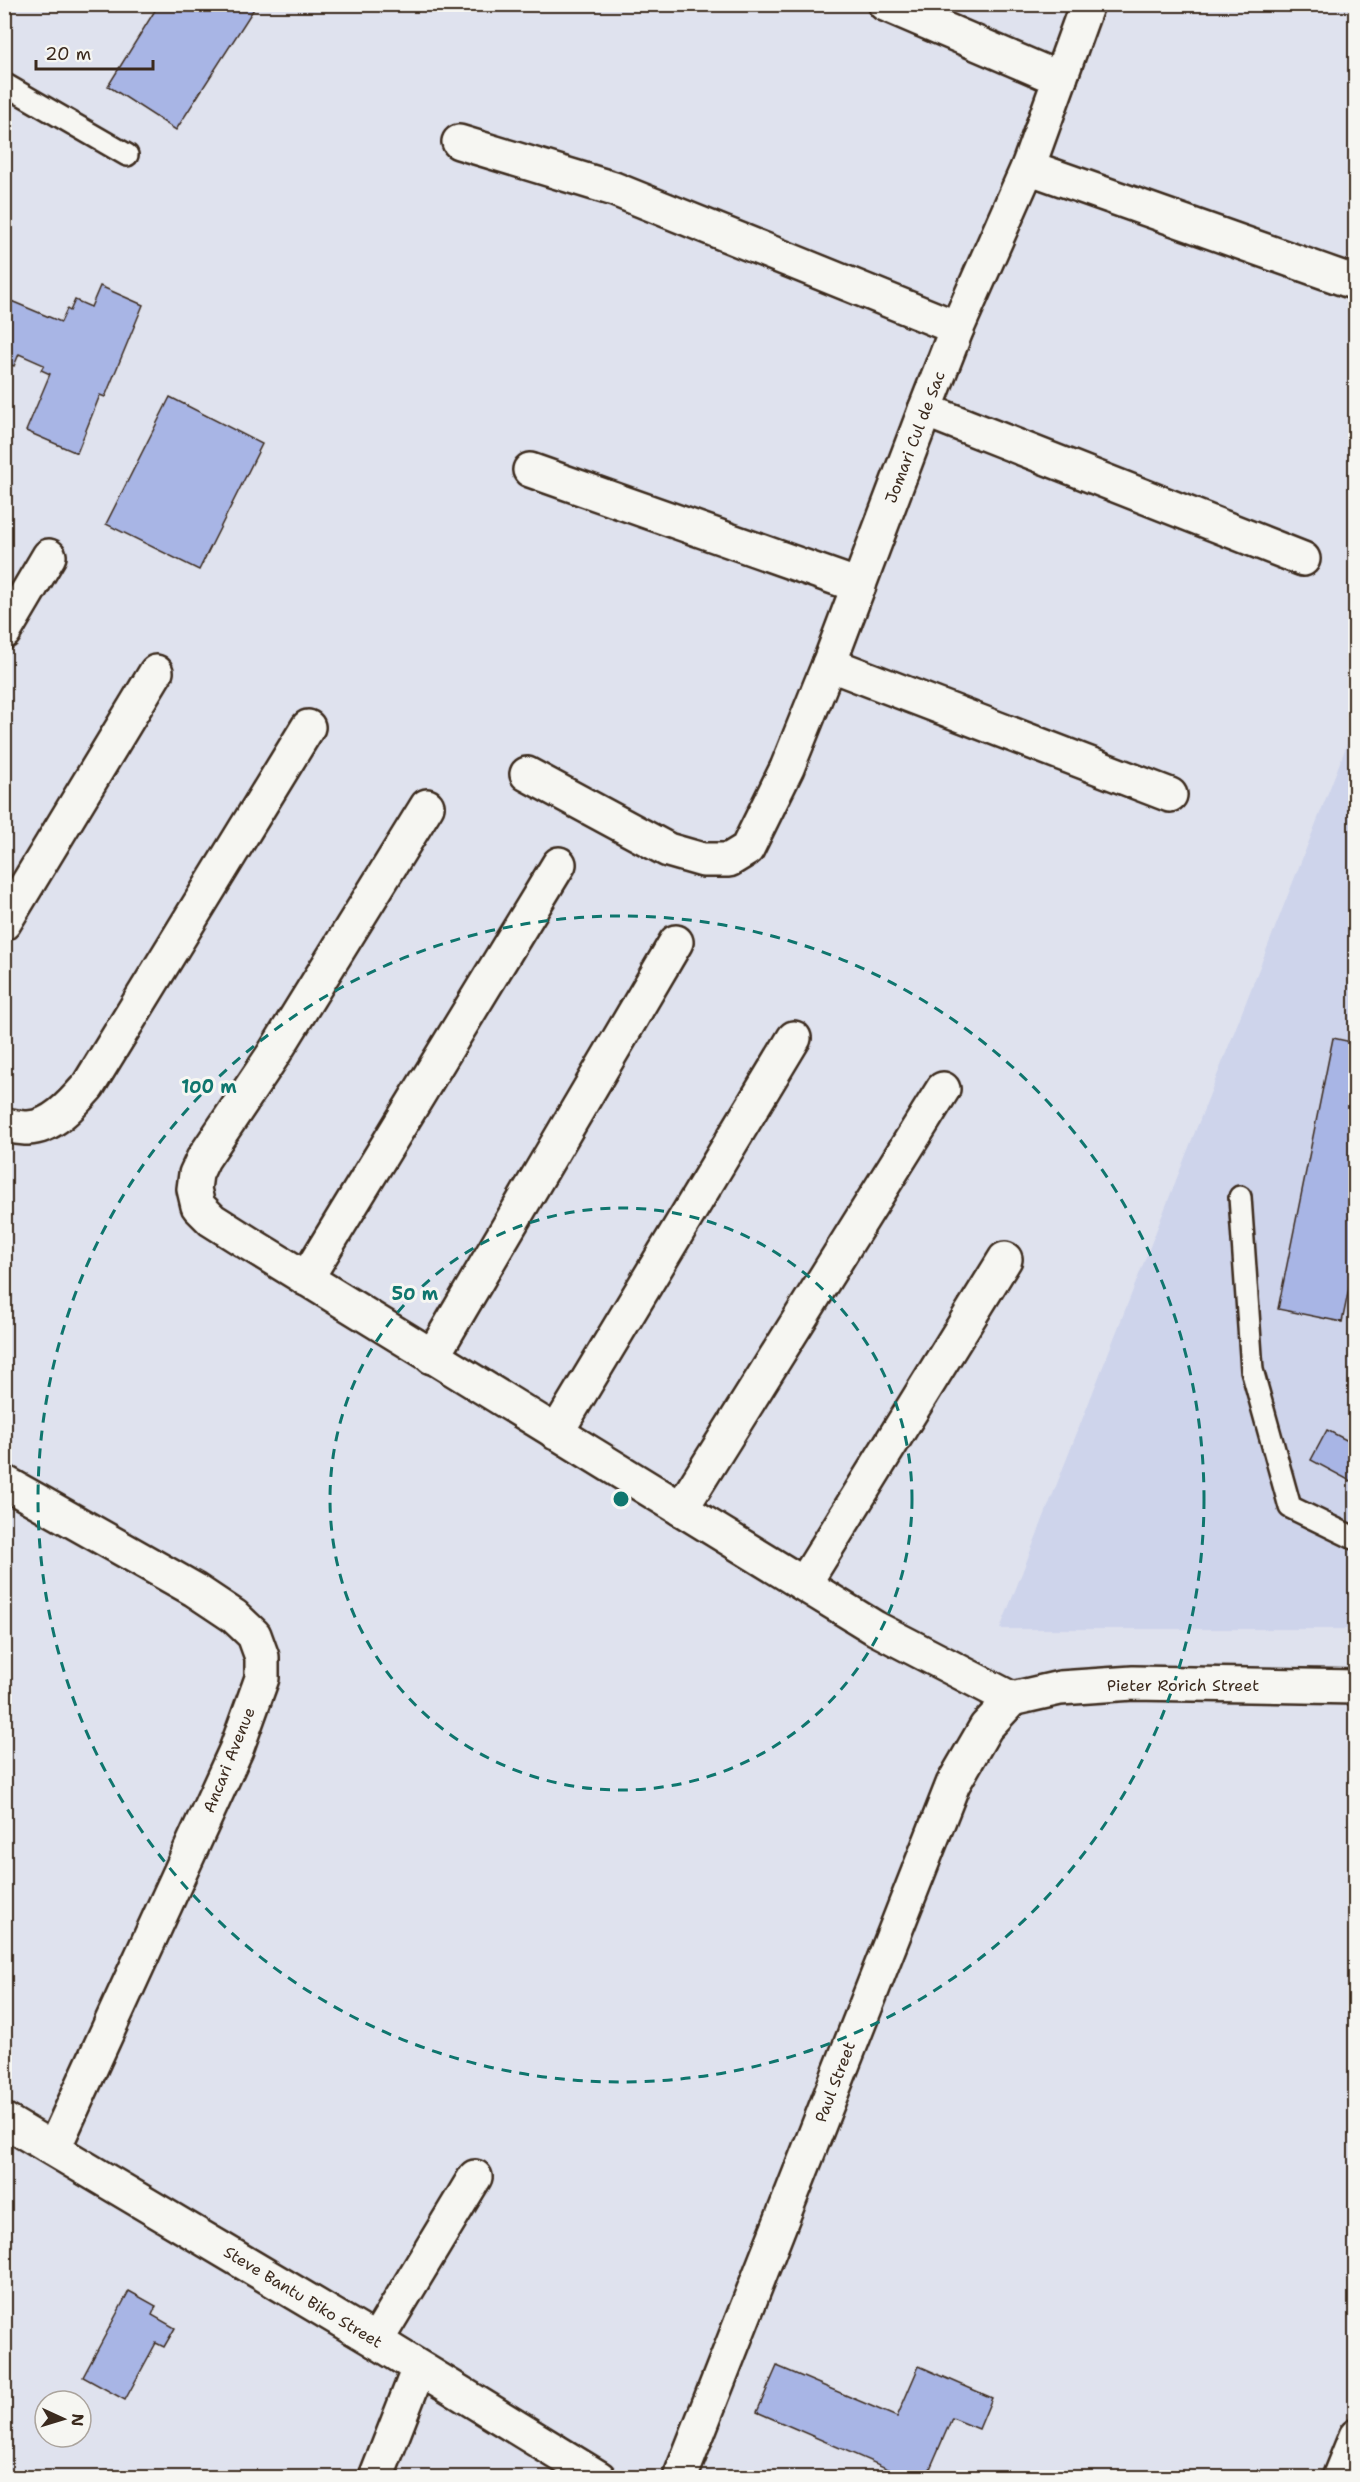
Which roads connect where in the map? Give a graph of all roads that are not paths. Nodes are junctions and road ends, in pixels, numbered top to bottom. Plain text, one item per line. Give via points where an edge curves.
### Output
1 (885, 4) edge
2 (1087, 4) edge
3 (1060, 79) junction
4 (4, 84) edge
5 (459, 142) dead end
6 (127, 155) dead end
7 (1028, 167) junction
8 (1356, 283) edge
9 (957, 328) junction
10 (925, 410) junction
11 (530, 470) dead end
12 (49, 556) dead end
13 (1303, 559) dead end
14 (859, 585) junction
15 (4, 632) edge
16 (829, 664) junction
17 (156, 672) dead end
18 (308, 727) dead end
19 (527, 774) dead end
20 (1170, 795) dead end
21 (427, 807) dead end
22 (559, 864) dead end
23 (4, 922) edge
24 (676, 942) dead end
25 (795, 1038) dead end
26 (943, 1089) dead end
27 (4, 1125) edge
28 (1240, 1197) dead end
29 (1005, 1258) dead end
30 (306, 1279) junction
31 (432, 1357) junction
32 (556, 1433) junction
33 (4, 1482) edge
34 (681, 1509) junction
35 (1356, 1539) edge
36 (804, 1584) junction
37 (1356, 1687) edge
38 (1012, 1699) junction
39 (4, 2120) edge
40 (54, 2148) junction
41 (475, 2177) dead end
42 (376, 2341) junction
43 (419, 2368) junction
44 (1356, 2436) edge
45 (376, 2478) edge
46 (599, 2478) edge
47 (680, 2478) edge
48 (1339, 2478) edge

1 - 3 street
2 - 3 street, Jomari Cul de Sac
3 - 7 street, Jomari Cul de Sac
4 - 6 lane
5 - 9 street via 614,189
7 - 8 street
7 - 9 street, Jomari Cul de Sac
9 - 10 street, Jomari Cul de Sac
10 - 13 street
10 - 14 street, Jomari Cul de Sac
11 - 14 street
12 - 15 street
14 - 16 street, Jomari Cul de Sac
16 - 19 street, Jomari Cul de Sac via 763,818 747,849 729,860 703,860 668,850
16 - 20 street
17 - 23 street
18 - 27 street via 88,1086 71,1106 49,1121 29,1128
21 - 30 street via 196,1174 198,1206 212,1220
22 - 30 street
24 - 31 street
25 - 32 street
26 - 34 street
28 - 35 lane via 1252,1370 1290,1507
29 - 36 street
30 - 31 street
31 - 32 street
32 - 34 street
33 - 40 street, Ancari Avenue via 234,1616 254,1635 262,1657 262,1678 237,1750
34 - 36 street
36 - 38 street via 875,1628
37 - 38 street, Pieter Rorich Street via 1133,1683 1060,1688
38 - 47 street, Paul Street via 986,1727 953,1784
39 - 40 street, Steve Bantu Biko Street
40 - 42 street, Steve Bantu Biko Street
41 - 42 street
42 - 43 street, Steve Bantu Biko Street
43 - 45 street
43 - 46 street, Steve Bantu Biko Street
44 - 48 street

